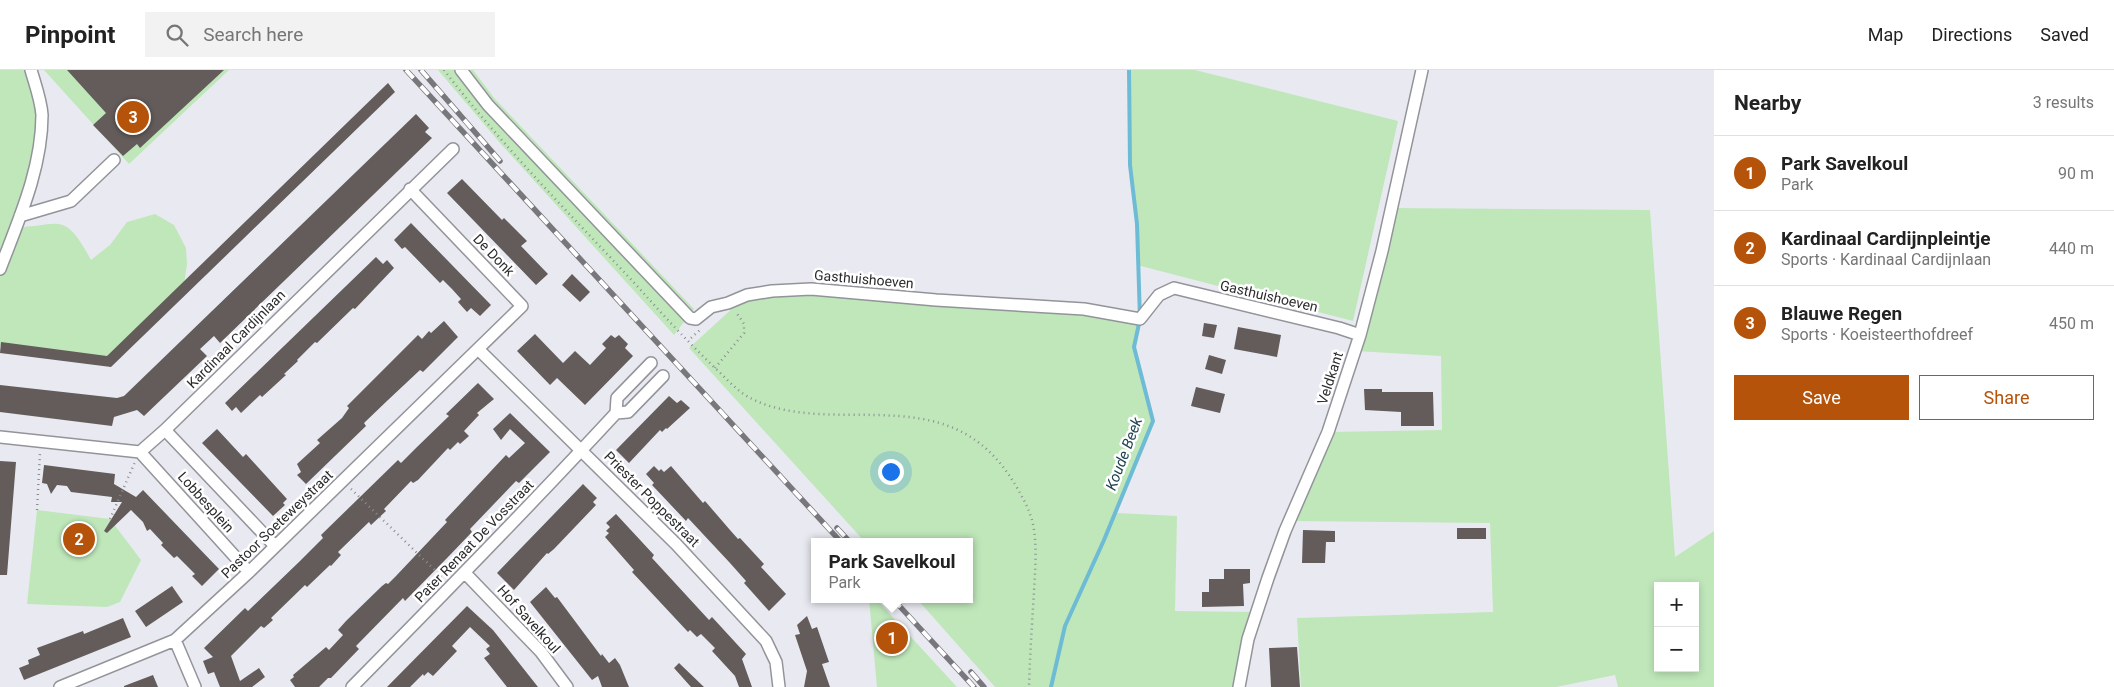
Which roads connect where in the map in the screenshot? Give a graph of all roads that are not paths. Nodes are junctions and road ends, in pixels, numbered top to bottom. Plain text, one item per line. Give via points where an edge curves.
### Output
1 (31, 70) edge
2 (461, 70) edge
3 (1422, 70) edge
4 (453, 149) dead end
5 (114, 160) dead end
6 (410, 189) junction
7 (20, 216) junction
8 (0, 269) edge
9 (1360, 335) junction
10 (487, 341) joint
11 (478, 349) junction
12 (651, 363) dead end
13 (663, 376) dead end
14 (616, 413) junction
15 (165, 430) junction
16 (0, 437) edge
17 (582, 450) junction
18 (140, 452) junction
19 (275, 546) junction
20 (249, 572) junction
21 (465, 573) junction
22 (175, 640) junction
23 (60, 687) edge
24 (195, 687) edge
25 (352, 687) edge
26 (567, 687) edge
27 (779, 687) edge
28 (1239, 687) edge

1 - 7 street via 42,113 39,157
2 - 9 street, Gasthuishoeven via 488,105 690,318 747,295 812,289 1084,309 1140,318 1159,295 1174,288
3 - 9 street, Veldkant
4 - 6 street, Kardinaal Cardijnlaan
5 - 7 street via 71,201
6 - 10 street, De Donk via 522,306
6 - 15 street, Kardinaal Cardijnlaan
7 - 8 street
9 - 28 street, Veldkant via 1328,432 1285,530 1268,578 1248,639
10 - 11 street, Pastoor Soeteweystraat
11 - 17 street, Priester Poppestraat
11 - 19 street, Pastoor Soeteweystraat
12 - 14 street, Pater Renaat De Vosstraat via 617,398
13 - 14 street, Pater Renaat De Vosstraat via 628,412
14 - 17 street, Pater Renaat De Vosstraat
15 - 18 street, Kardinaal Cardijnlaan
15 - 19 street, Lobbesplein
16 - 18 street
17 - 21 street, Pater Renaat De Vosstraat
17 - 27 street, Priester Poppestraat via 766,641 776,662
18 - 20 street, Lobbesplein
19 - 20 street, Pastoor Soeteweystraat
20 - 22 street, Pastoor Soeteweystraat
21 - 25 street, Pater Renaat De Vosstraat
21 - 26 street, Hof Savelkoul via 541,652
22 - 23 street, Pastoor Soeteweystraat
22 - 24 street

